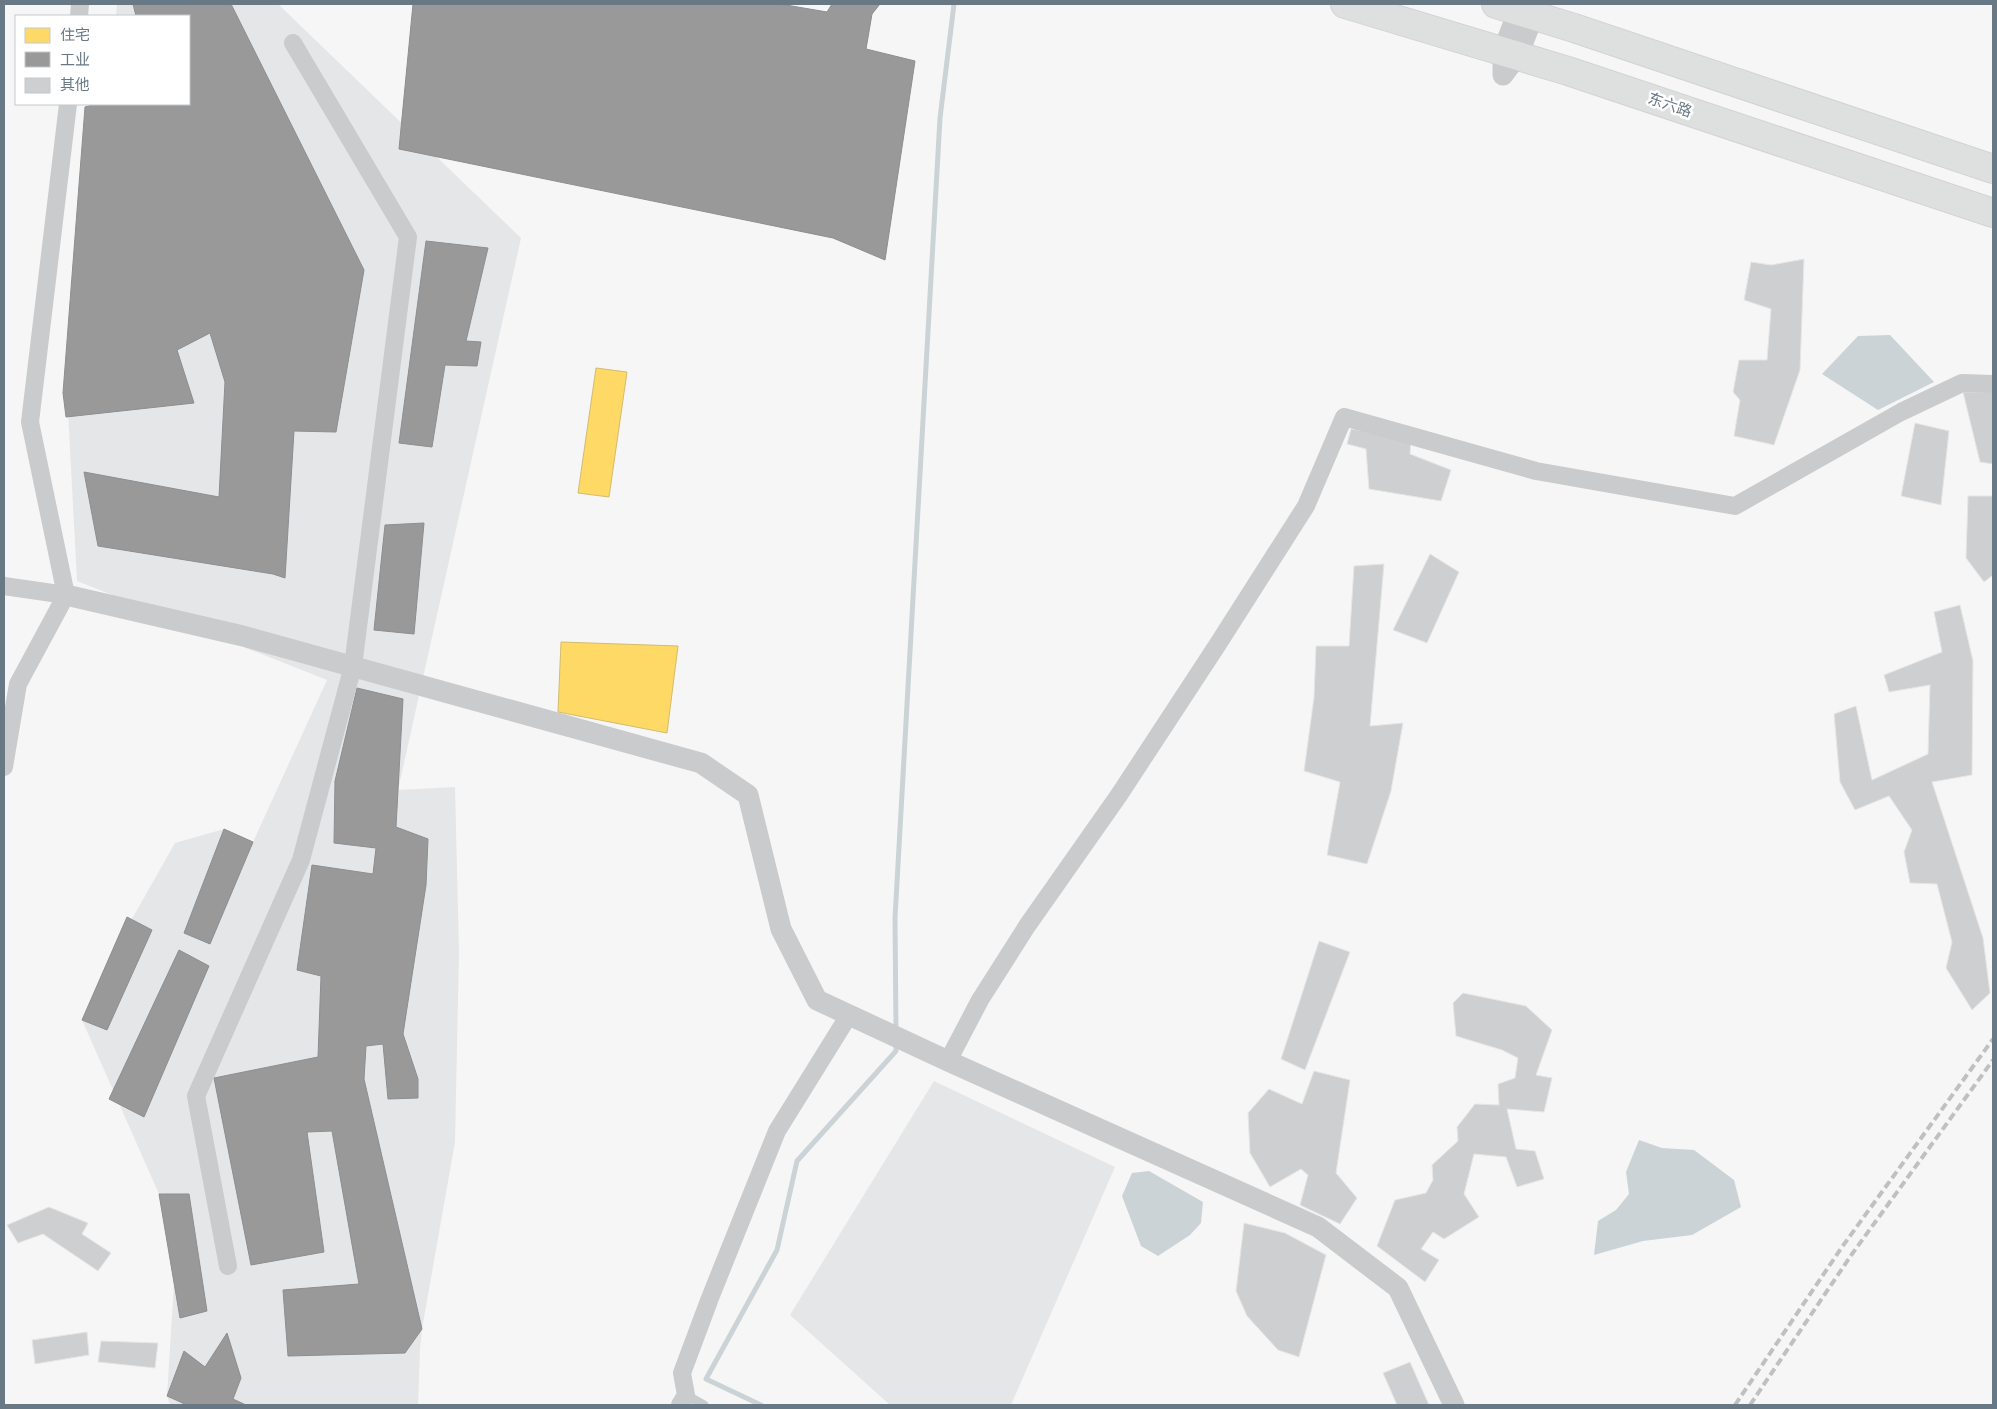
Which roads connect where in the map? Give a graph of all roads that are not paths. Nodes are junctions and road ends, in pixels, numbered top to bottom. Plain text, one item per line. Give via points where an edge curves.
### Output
1 (1345, 4) edge
2 (1521, 7) edge
3 (293, 43) dead end
4 (1511, 53) junction
5 (68, 105) edge
6 (1993, 169) edge
7 (1993, 213) edge
8 (1993, 384) edge
9 (4, 586) edge
10 (66, 595) junction
11 (353, 666) junction
12 (4, 767) edge
13 (849, 1015) junction
14 (948, 1061) junction
15 (228, 1266) dead end
16 (683, 1400) edge
17 (704, 1405) edge
18 (1454, 1405) edge

1 - 4 main road, 东六路
2 - 4 street
2 - 6 main road
3 - 11 street via 408,237
4 - 7 main road, 东六路
5 - 10 street via 30,422
8 - 14 street via 1962,383 1901,412 1735,506 1536,471 1344,416 1306,506 1124,787 1027,926 980,1000
9 - 10 street
10 - 11 street via 243,636
10 - 12 street via 18,684
11 - 13 street via 701,763 748,795 781,929 817,1000
11 - 15 street via 301,860 196,1096
13 - 14 street
13 - 16 street via 777,1131 682,1373
14 - 18 street via 1318,1227 1398,1288
16 - 17 lane

